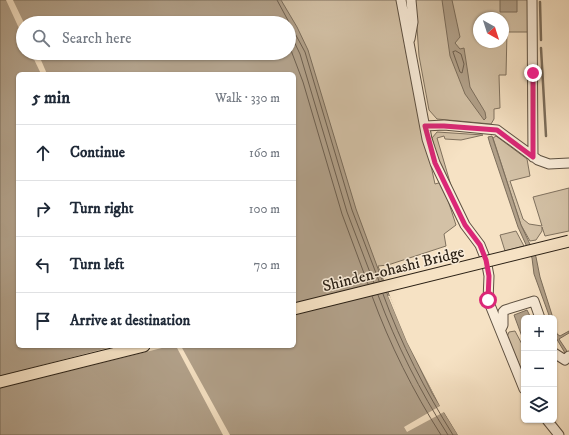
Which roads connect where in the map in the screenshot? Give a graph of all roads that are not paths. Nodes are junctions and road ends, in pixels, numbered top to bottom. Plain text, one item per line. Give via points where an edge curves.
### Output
1 (401, 0) edge
2 (410, 0) edge
3 (532, 0) edge
4 (409, 42) junction
5 (425, 126) junction
6 (533, 157) junction
7 (569, 163) edge
8 (569, 241) edge
9 (296, 309) edge
10 (539, 315) edge
11 (501, 329) junction
12 (136, 348) edge
13 (557, 355) edge
14 (568, 361) edge
15 (0, 382) edge
16 (523, 387) edge
17 (549, 423) edge
18 (559, 435) edge

1 - 4 street
2 - 4 street via 413,22
3 - 6 street
4 - 5 street
5 - 6 street via 497,130
5 - 11 street via 435,163 465,225 480,245 486,260 489,276 488,300
6 - 7 street via 550,164
8 - 9 main road, Shinden-ohashi Bridge, bridge
10 - 11 street via 534,301 505,310
11 - 16 street
12 - 15 main road
13 - 14 street
17 - 18 street

